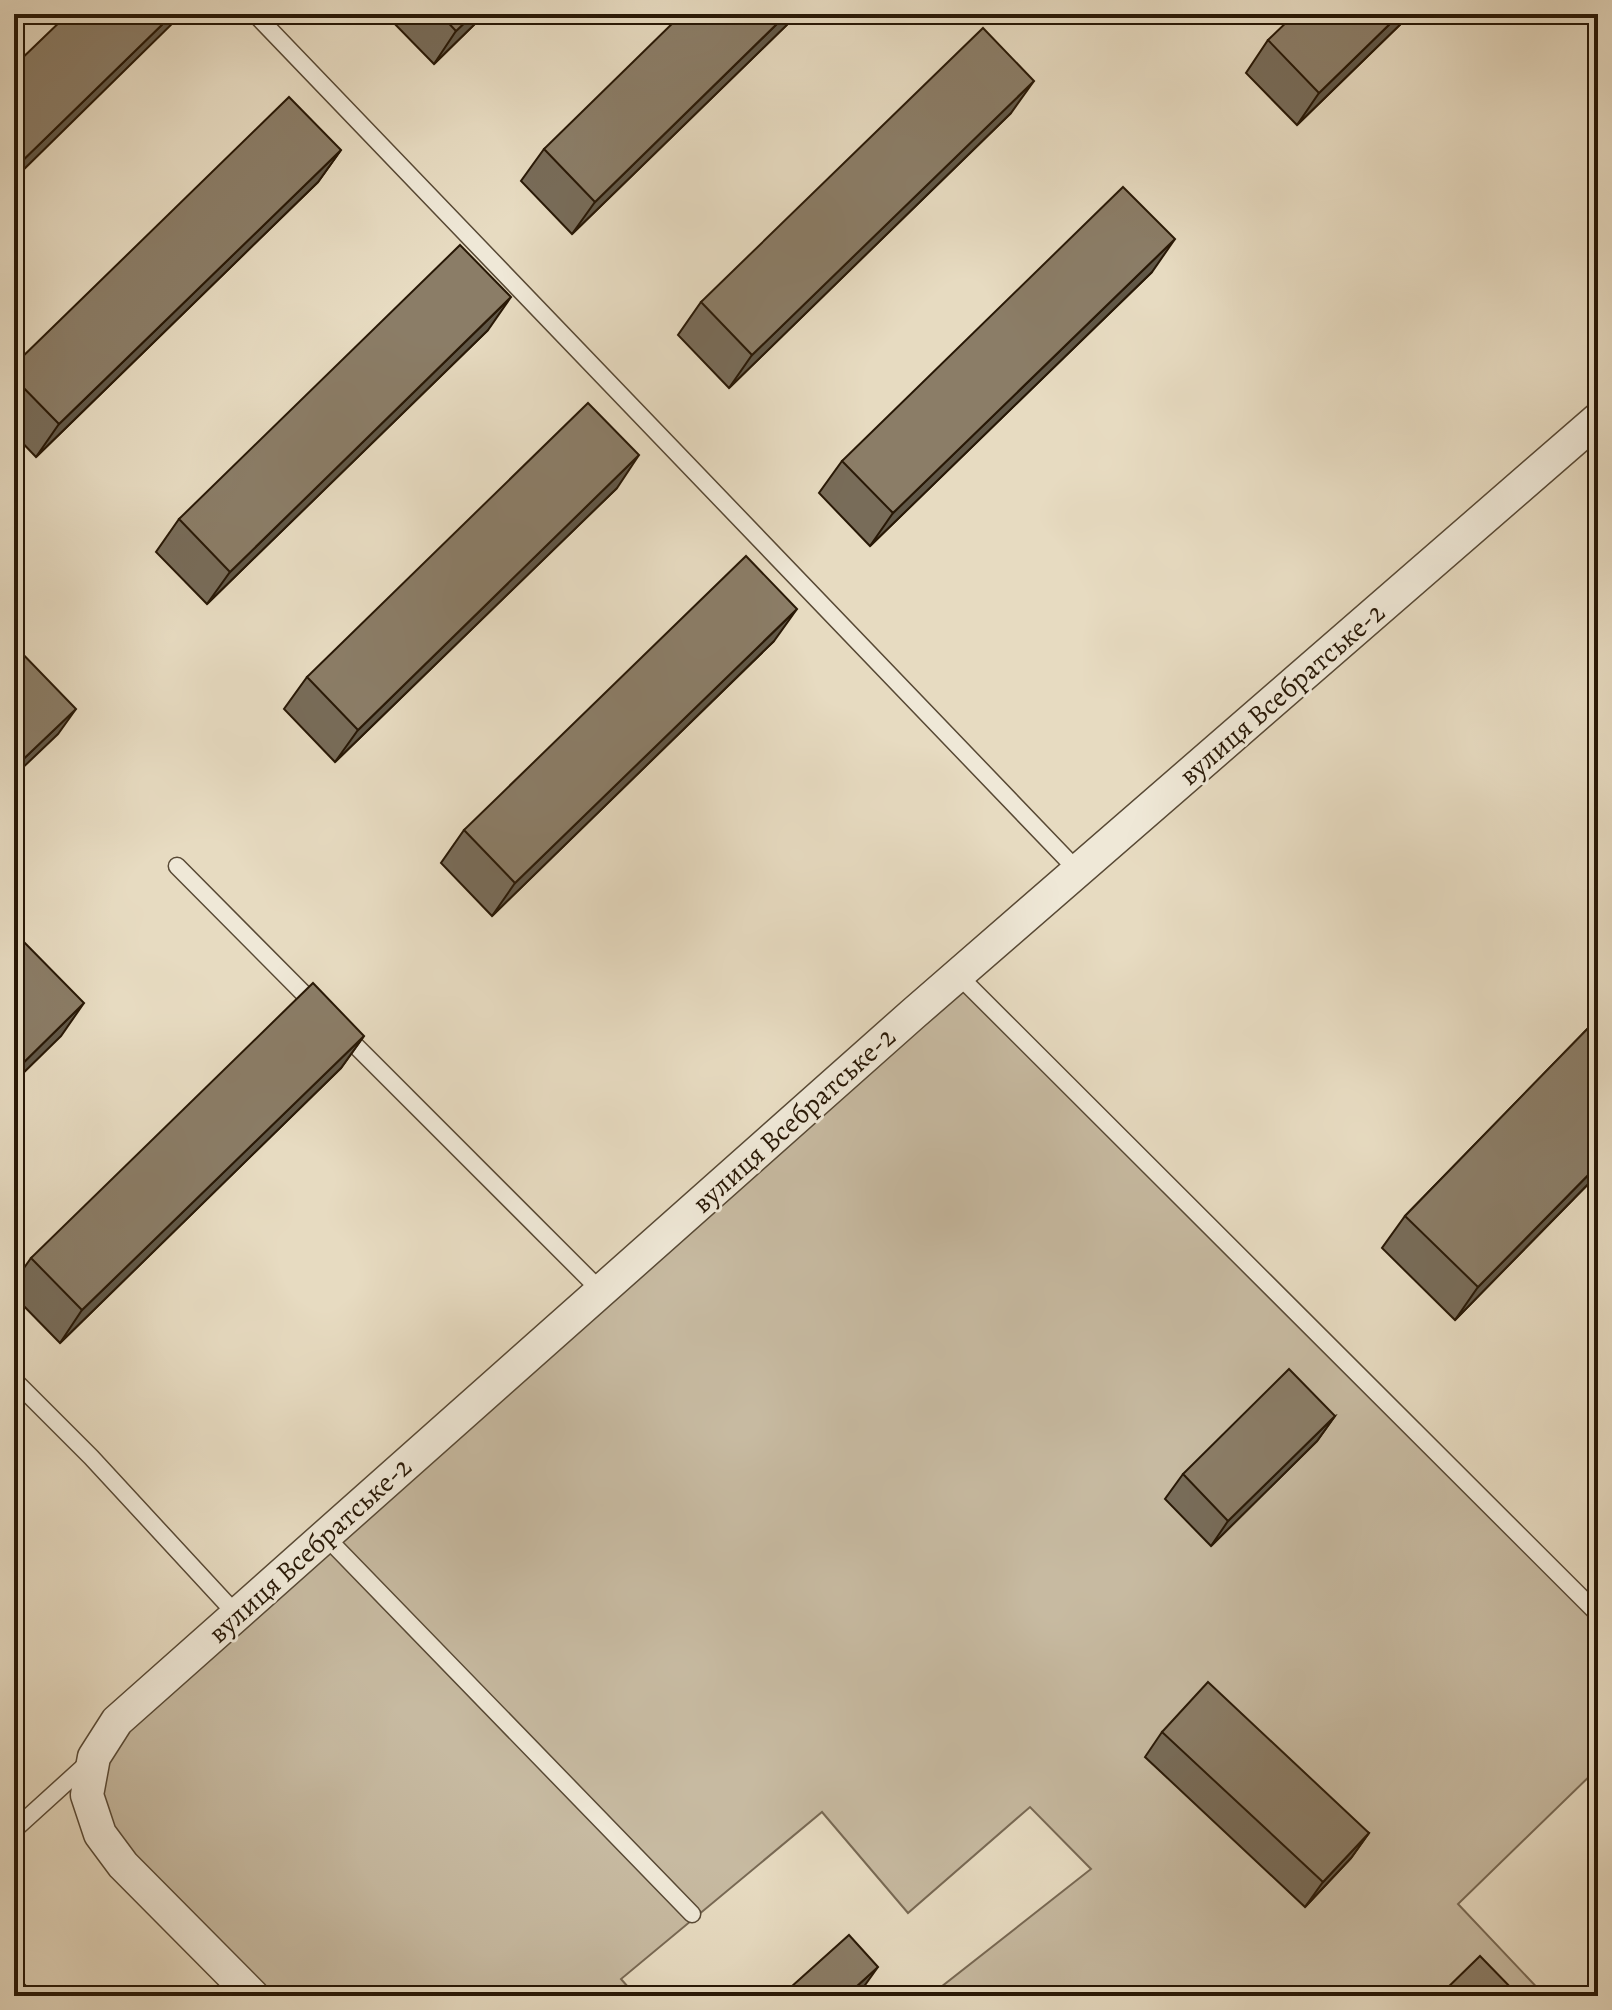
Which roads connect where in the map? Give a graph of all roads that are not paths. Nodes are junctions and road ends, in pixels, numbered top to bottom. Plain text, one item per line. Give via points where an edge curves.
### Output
1 (255, 14) edge
2 (1598, 419) edge
3 (177, 866) dead end
4 (1078, 871) junction
5 (958, 975) junction
6 (601, 1291) junction
7 (14, 1380) edge
8 (325, 1536) junction
9 (1598, 1614) edge
10 (237, 1615) junction
11 (94, 1757) junction
12 (14, 1830) edge
13 (692, 1914) dead end
14 (253, 1996) edge

1 - 4 lane
2 - 4 street, вулиця Всебратське-2
3 - 6 lane
4 - 5 street, вулиця Всебратське-2
5 - 6 street, вулиця Всебратське-2
5 - 9 lane
6 - 8 street, вулиця Всебратське-2
7 - 10 lane
8 - 10 street, вулиця Всебратське-2
8 - 13 lane
10 - 11 street, вулиця Всебратське-2 via 117,1721
11 - 12 lane
11 - 14 street, вулиця Всебратське-2 via 87,1795 100,1834 123,1865

